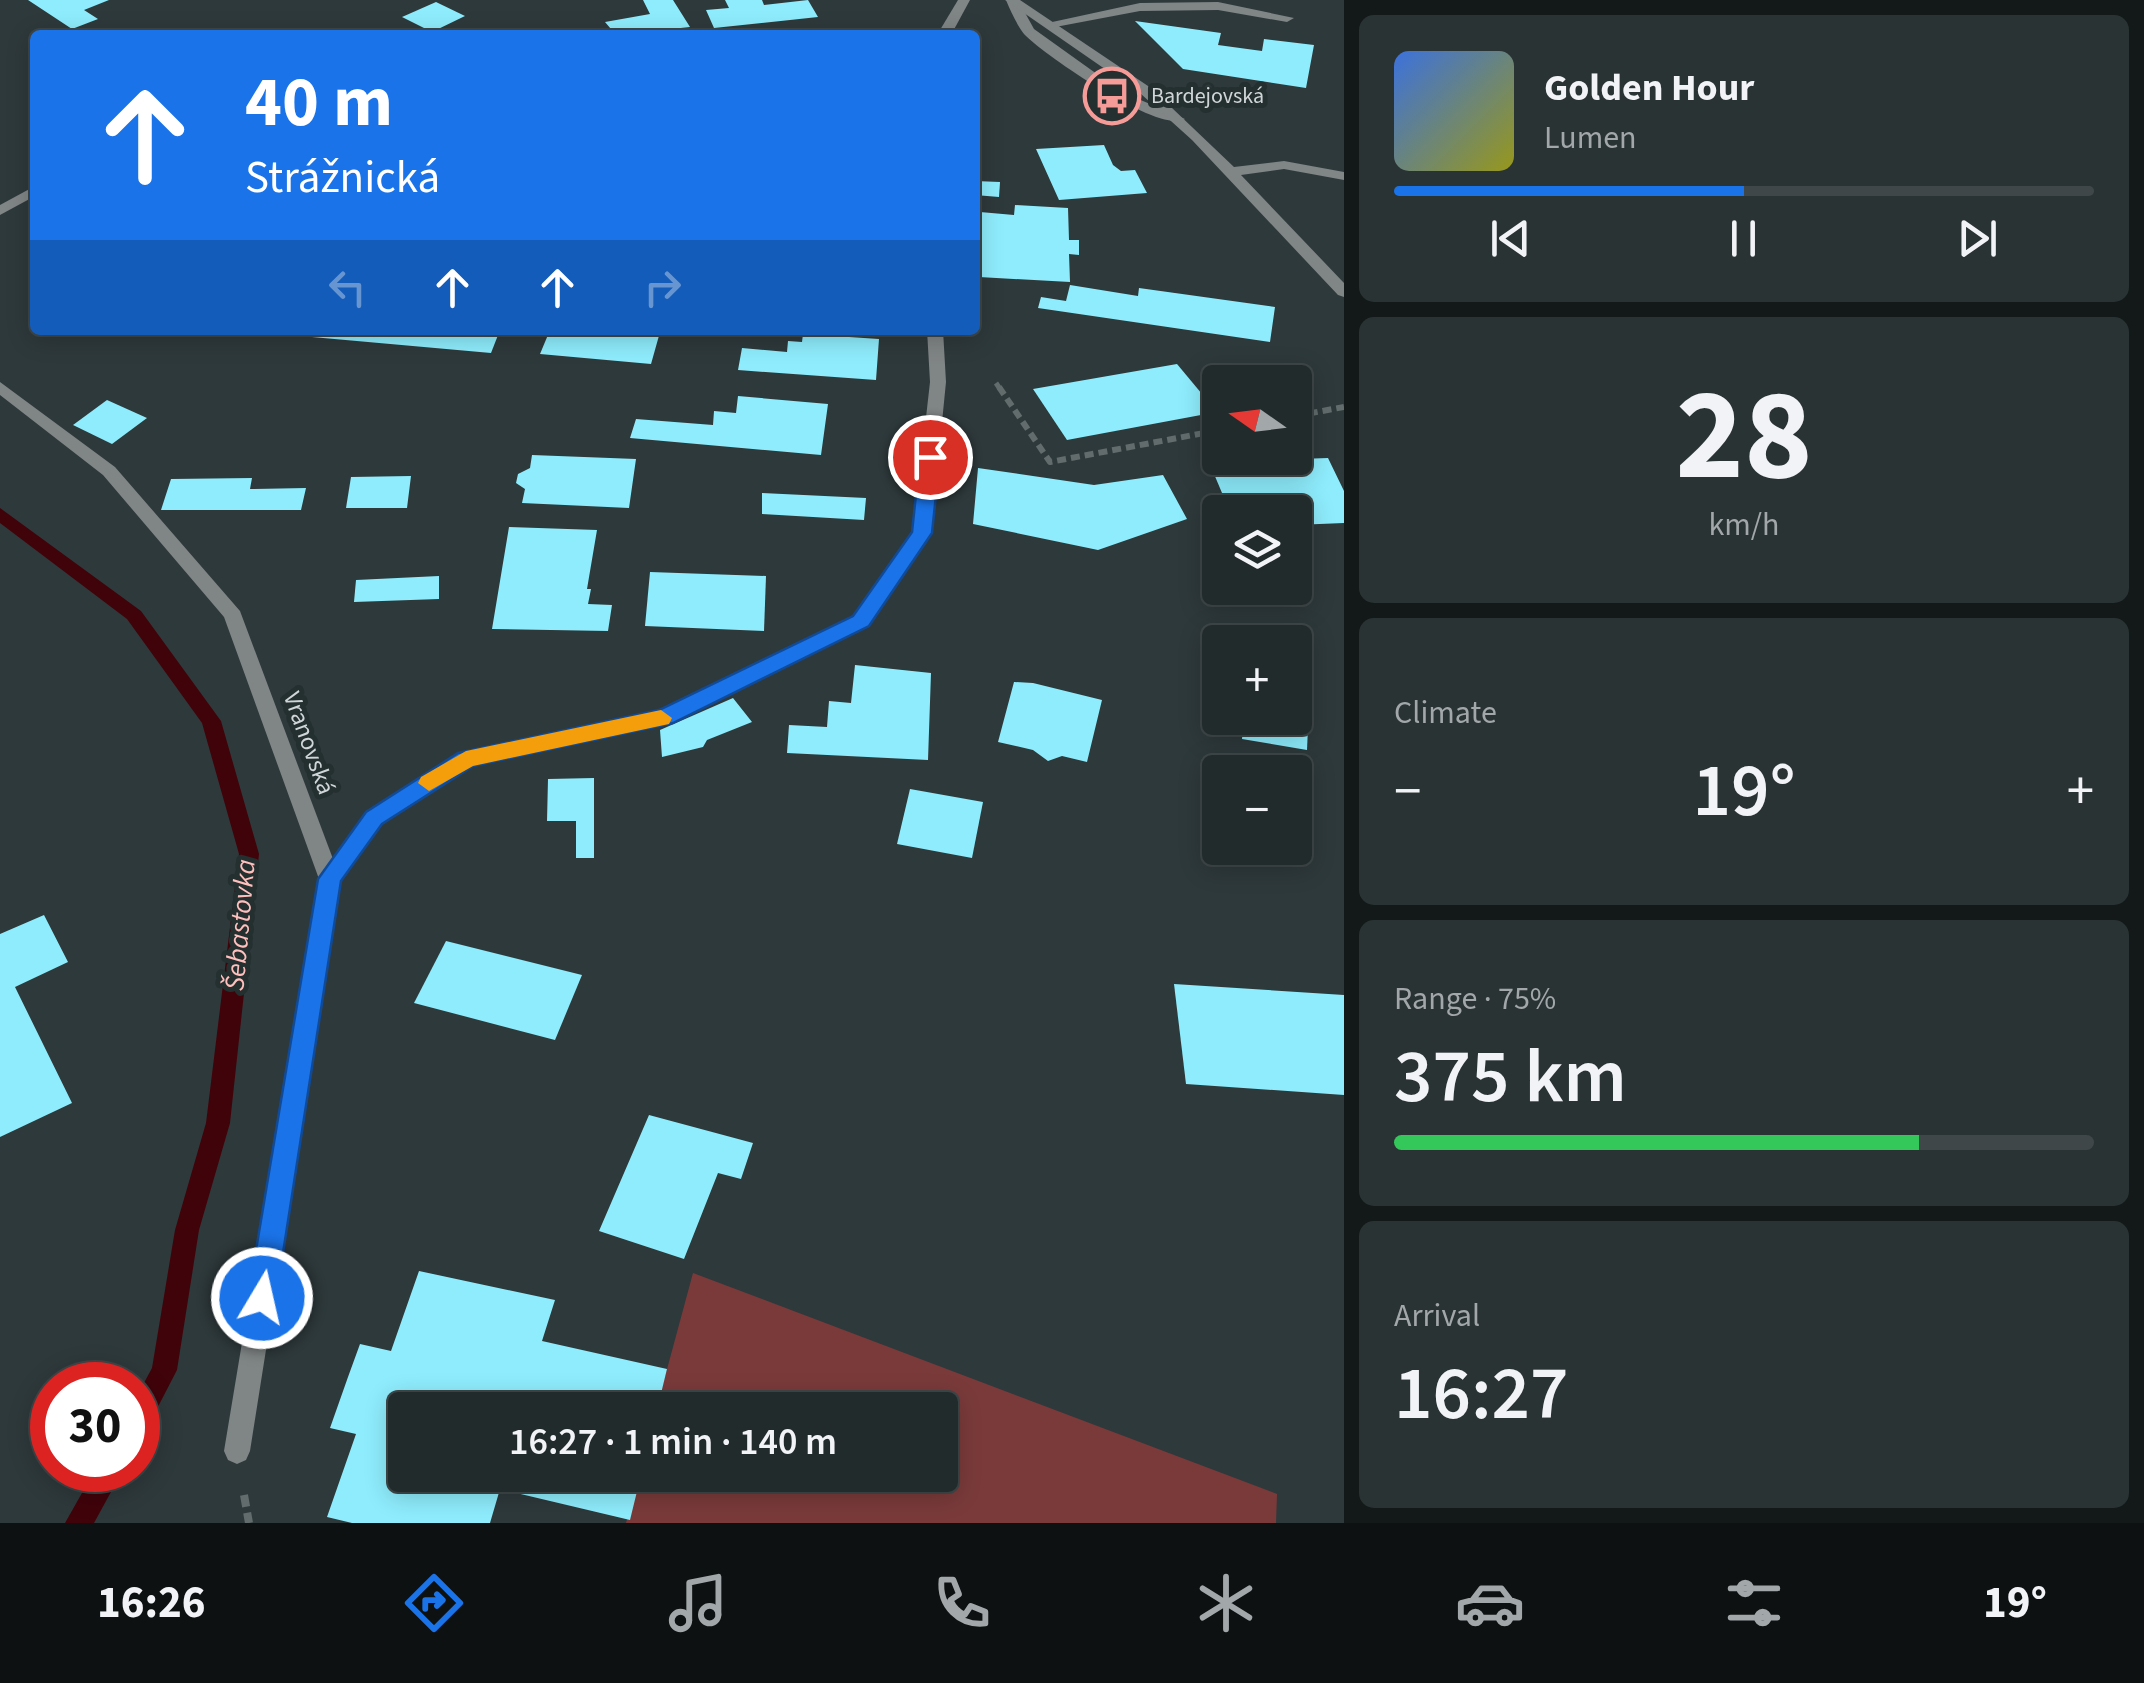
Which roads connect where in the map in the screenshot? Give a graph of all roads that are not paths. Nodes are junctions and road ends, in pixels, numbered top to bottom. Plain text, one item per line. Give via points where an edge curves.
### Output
1 (964, 0) edge
2 (1012, 0) edge
3 (1287, 18) dead end
4 (1050, 24) junction
5 (947, 30) edge
6 (1178, 120) junction
7 (1231, 172) junction
8 (1344, 176) edge
9 (30, 193) edge
10 (0, 211) edge
11 (1344, 292) edge
12 (934, 335) edge
13 (0, 386) edge
14 (330, 879) junction
15 (237, 1451) dead end

1 - 5 street
2 - 4 street
2 - 6 street via 1029,32 1117,95
3 - 4 street via 1218,6 1140,8
4 - 6 street
6 - 7 street
7 - 8 street via 1284,165
7 - 11 street
9 - 10 street
12 - 14 street via 938,382 922,533 861,621 665,717 466,759 374,818
13 - 14 street, Vranovská via 109,471 233,615
14 - 15 street, Vranovská

